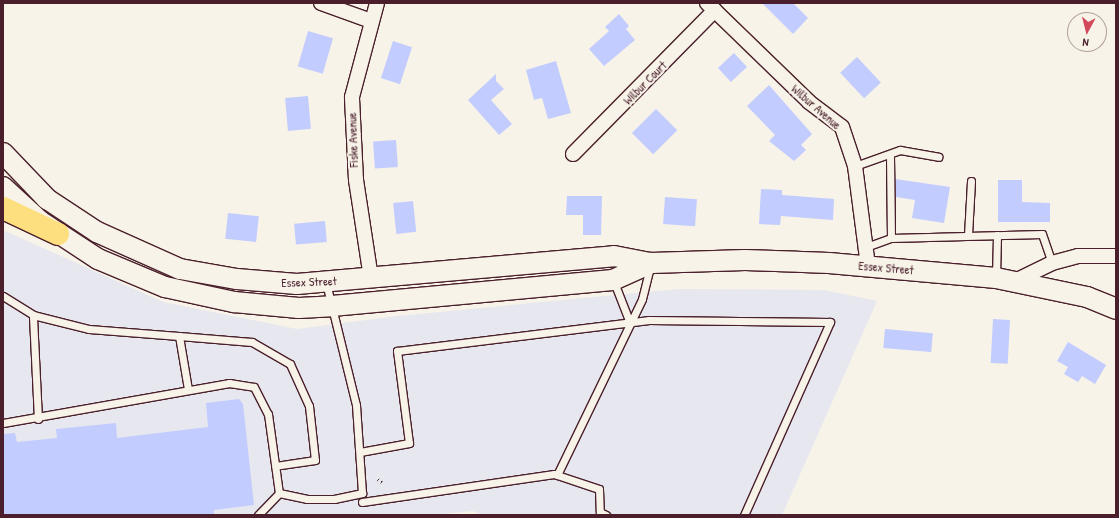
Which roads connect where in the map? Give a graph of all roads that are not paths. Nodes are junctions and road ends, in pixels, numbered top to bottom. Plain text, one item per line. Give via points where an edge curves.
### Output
1 (321, 3) edge
2 (377, 3) edge
3 (711, 7) edge
4 (371, 20) junction
5 (3, 153) edge
6 (573, 154) dead end
7 (890, 154) junction
8 (938, 157) dead end
9 (855, 166) junction
10 (971, 181) dead end
11 (3, 187) edge
12 (3, 208) edge
13 (58, 234) junction
14 (968, 235) junction
15 (997, 235) junction
16 (891, 238) junction
17 (866, 247) junction
18 (1116, 256) edge
19 (651, 263) junction
20 (1052, 263) junction
21 (868, 266) junction
22 (371, 278) junction
23 (613, 280) junction
24 (1006, 280) junction
25 (326, 282) junction
26 (3, 296) edge
27 (332, 306) junction
28 (1116, 309) edge
29 (33, 315) junction
30 (630, 323) junction
31 (179, 336) junction
32 (188, 389) junction
33 (38, 419) junction
34 (3, 423) edge
35 (360, 452) junction
36 (275, 466) junction
37 (557, 475) junction
38 (279, 493) junction
39 (362, 502) dead end
40 (258, 515) edge
41 (606, 515) edge
42 (744, 515) edge

1 - 4 street
2 - 4 street, Fiske Avenue
3 - 6 street, Wilbur Court
3 - 9 street, Wilbur Avenue via 788,82 842,127
4 - 22 street, Fiske Avenue via 352,97 356,180
5 - 25 main road, Essex Street via 47,199 71,216 154,260 180,269 237,279 297,284
7 - 8 lane via 900,150
7 - 9 lane
7 - 16 lane
9 - 17 street, Wilbur Avenue
10 - 14 lane
11 - 13 main road, Essex Street
12 - 13 highway
13 - 27 main road, Essex Street via 120,269 189,295 262,305
14 - 15 lane
14 - 16 lane
15 - 20 lane via 1042,234
15 - 24 lane
16 - 17 lane
17 - 21 street, Wilbur Avenue
18 - 20 street via 1078,256
19 - 21 main road, Essex Street via 745,260
19 - 22 main road, Essex Street via 614,256
19 - 23 main road, Essex Street
19 - 30 lane via 642,299
20 - 24 street
21 - 24 main road, Essex Street
22 - 25 main road, Essex Street
23 - 27 main road, Essex Street
23 - 30 lane
24 - 28 main road, Essex Street via 1087,297
25 - 27 lane
26 - 29 lane
27 - 35 lane via 356,405
29 - 31 lane via 90,329
29 - 33 lane
30 - 35 lane via 397,351 409,443
30 - 37 lane
30 - 42 lane via 649,320 830,322
31 - 32 lane
31 - 36 lane via 252,342 290,364 309,406 315,460
32 - 33 lane via 69,409
32 - 36 lane via 228,383 254,387 268,414
33 - 34 lane
35 - 38 lane via 362,493 334,499 307,500
36 - 38 lane
37 - 39 lane
37 - 41 lane via 599,489 600,512
38 - 40 lane

